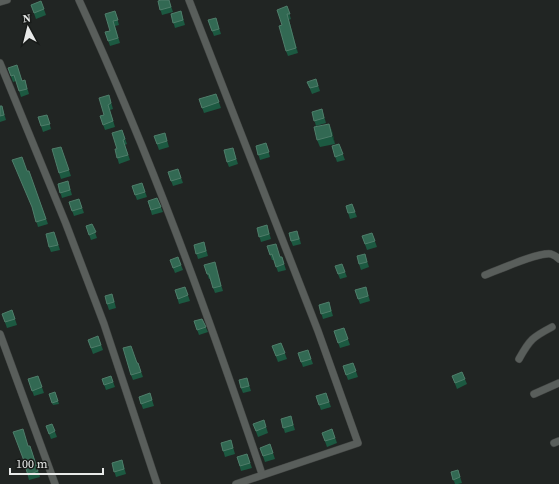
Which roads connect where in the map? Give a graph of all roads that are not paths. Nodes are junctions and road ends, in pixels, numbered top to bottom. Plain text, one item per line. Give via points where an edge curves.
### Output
1 (7, 0) edge
2 (79, 0) edge
3 (189, 0) edge
4 (0, 2) edge
5 (0, 63) edge
6 (559, 259) edge
7 (485, 275) dead end
8 (552, 327) dead end
9 (0, 334) edge
10 (519, 359) dead end
11 (559, 383) edge
12 (534, 394) dead end
13 (262, 474) junction
14 (55, 484) edge
15 (157, 484) edge
16 (236, 484) edge

1 - 4 street
2 - 13 street via 165,202
3 - 13 street via 318,331 358,443
5 - 15 street via 104,324
6 - 7 street via 551,254 540,255
8 - 10 street via 534,336
9 - 14 street
11 - 12 street
13 - 16 street

